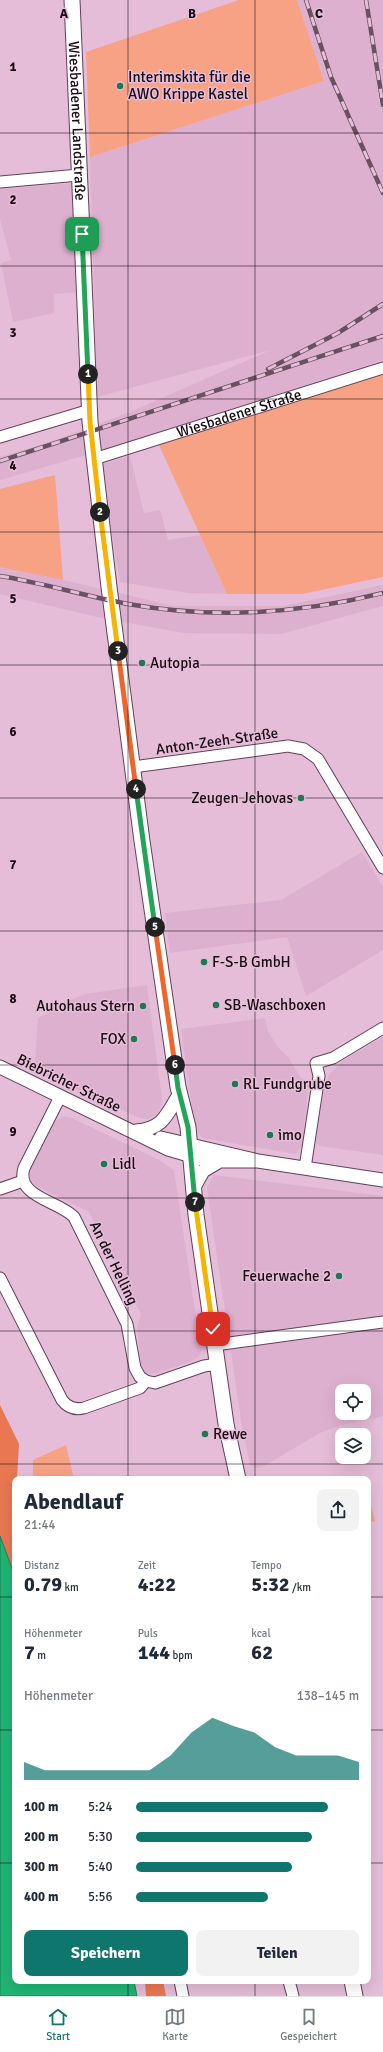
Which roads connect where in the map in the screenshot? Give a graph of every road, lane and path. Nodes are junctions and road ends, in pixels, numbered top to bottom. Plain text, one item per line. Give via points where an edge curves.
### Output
1 (72, 0) edge
2 (79, 175) junction
3 (0, 182) edge
4 (383, 368) edge
5 (90, 416) junction
6 (0, 437) edge
7 (94, 459) junction
8 (134, 767) junction
9 (383, 868) edge
10 (383, 1028) edge
11 (0, 1067) edge
12 (178, 1093) junction
13 (60, 1097) junction
14 (123, 1127) junction
15 (136, 1131) junction
16 (186, 1150) junction
17 (258, 1161) junction
18 (218, 1162) junction
19 (305, 1168) junction
20 (383, 1180) edge
21 (23, 1181) junction
22 (0, 1189) edge
23 (193, 1189) junction
24 (196, 1215) junction
25 (0, 1278) edge
26 (383, 1322) edge
27 (216, 1345) junction
28 (218, 1364) junction
29 (146, 1381) junction
30 (237, 1476) edge
31 (181, 1984) edge
32 (290, 1984) edge
33 (353, 1984) edge
34 (183, 1996) edge
35 (293, 1996) edge
36 (355, 1996) edge

1 - 2 main road, Wiesbadener Landstraße
2 - 3 street
2 - 5 main road, Wiesbadener Landstraße
4 - 7 street, Wiesbadener Straße
5 - 6 street
5 - 7 main road
7 - 8 main road
8 - 9 street, Anton-Zeeh-Straße via 288,746 304,749 318,759
8 - 12 main road
10 - 19 street via 333,1058 316,1063 319,1076
11 - 13 street, Biebricher Straße
12 - 15 street via 162,1122 151,1128
12 - 16 main road
13 - 14 street, Biebricher Straße
13 - 21 street via 24,1168
14 - 15 street, Biebricher Straße
14 - 16 street, Biebricher Straße via 159,1145
15 - 16 street, Biebricher Straße
16 - 17 street
16 - 18 street
16 - 23 main road
16 - 24 main road via 186,1192
17 - 18 street
17 - 19 street
18 - 23 street via 203,1171
19 - 20 street
21 - 22 street
21 - 29 street, An der Helling via 32,1192 69,1211 74,1217 127,1324 136,1373
23 - 24 main road
24 - 27 main road
25 - 29 street via 62,1400 68,1407 84,1408 140,1388
26 - 27 street
27 - 28 main road
28 - 29 street via 204,1366 155,1383
28 - 30 main road via 226,1424
31 - 34 street
32 - 35 street
33 - 36 main road

